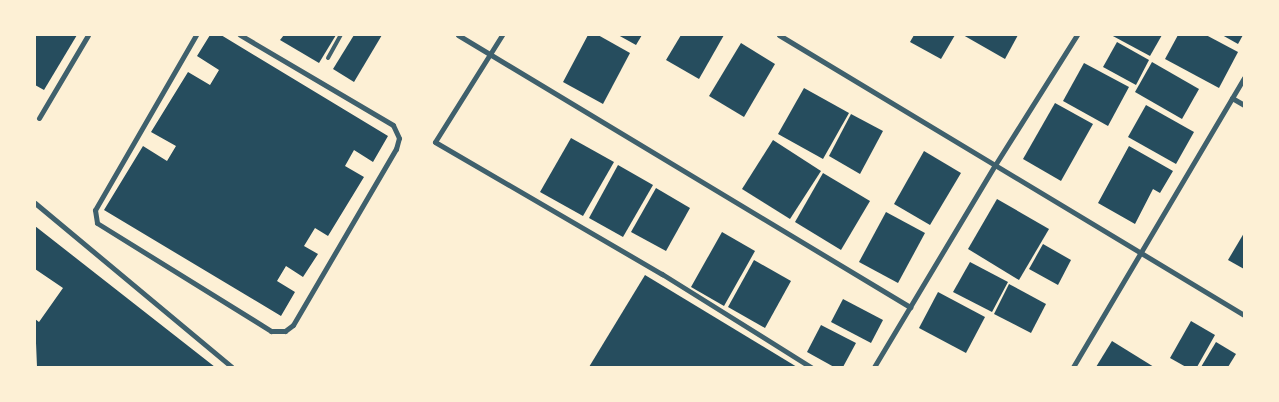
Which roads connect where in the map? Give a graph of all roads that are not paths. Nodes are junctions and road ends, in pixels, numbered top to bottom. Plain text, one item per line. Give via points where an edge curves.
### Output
1 (88, 35) edge
2 (196, 35) edge
3 (240, 35) edge
4 (341, 35) edge
5 (458, 35) edge
6 (502, 35) edge
7 (779, 35) edge
8 (1078, 35) edge
9 (490, 54) junction
10 (328, 58) dead end
11 (1244, 78) edge
12 (1232, 98) junction
13 (1244, 105) edge
14 (38, 118) dead end
15 (995, 165) junction
16 (35, 204) edge
17 (1140, 253) junction
18 (910, 307) junction
19 (1244, 315) edge
20 (232, 367) edge
21 (811, 367) edge
22 (874, 367) edge
23 (1073, 367) edge

1 - 14 street
2 - 3 street via 95,210 97,222 271,331 285,330 293,325 396,149 399,138 393,125
4 - 10 lane
5 - 9 street
6 - 9 street
7 - 15 street
8 - 15 street
9 - 18 street
9 - 21 street via 435,142 662,274
11 - 12 street
12 - 13 street
12 - 17 street
15 - 17 street
15 - 18 street
16 - 20 street
17 - 19 street
17 - 23 street
18 - 22 street

